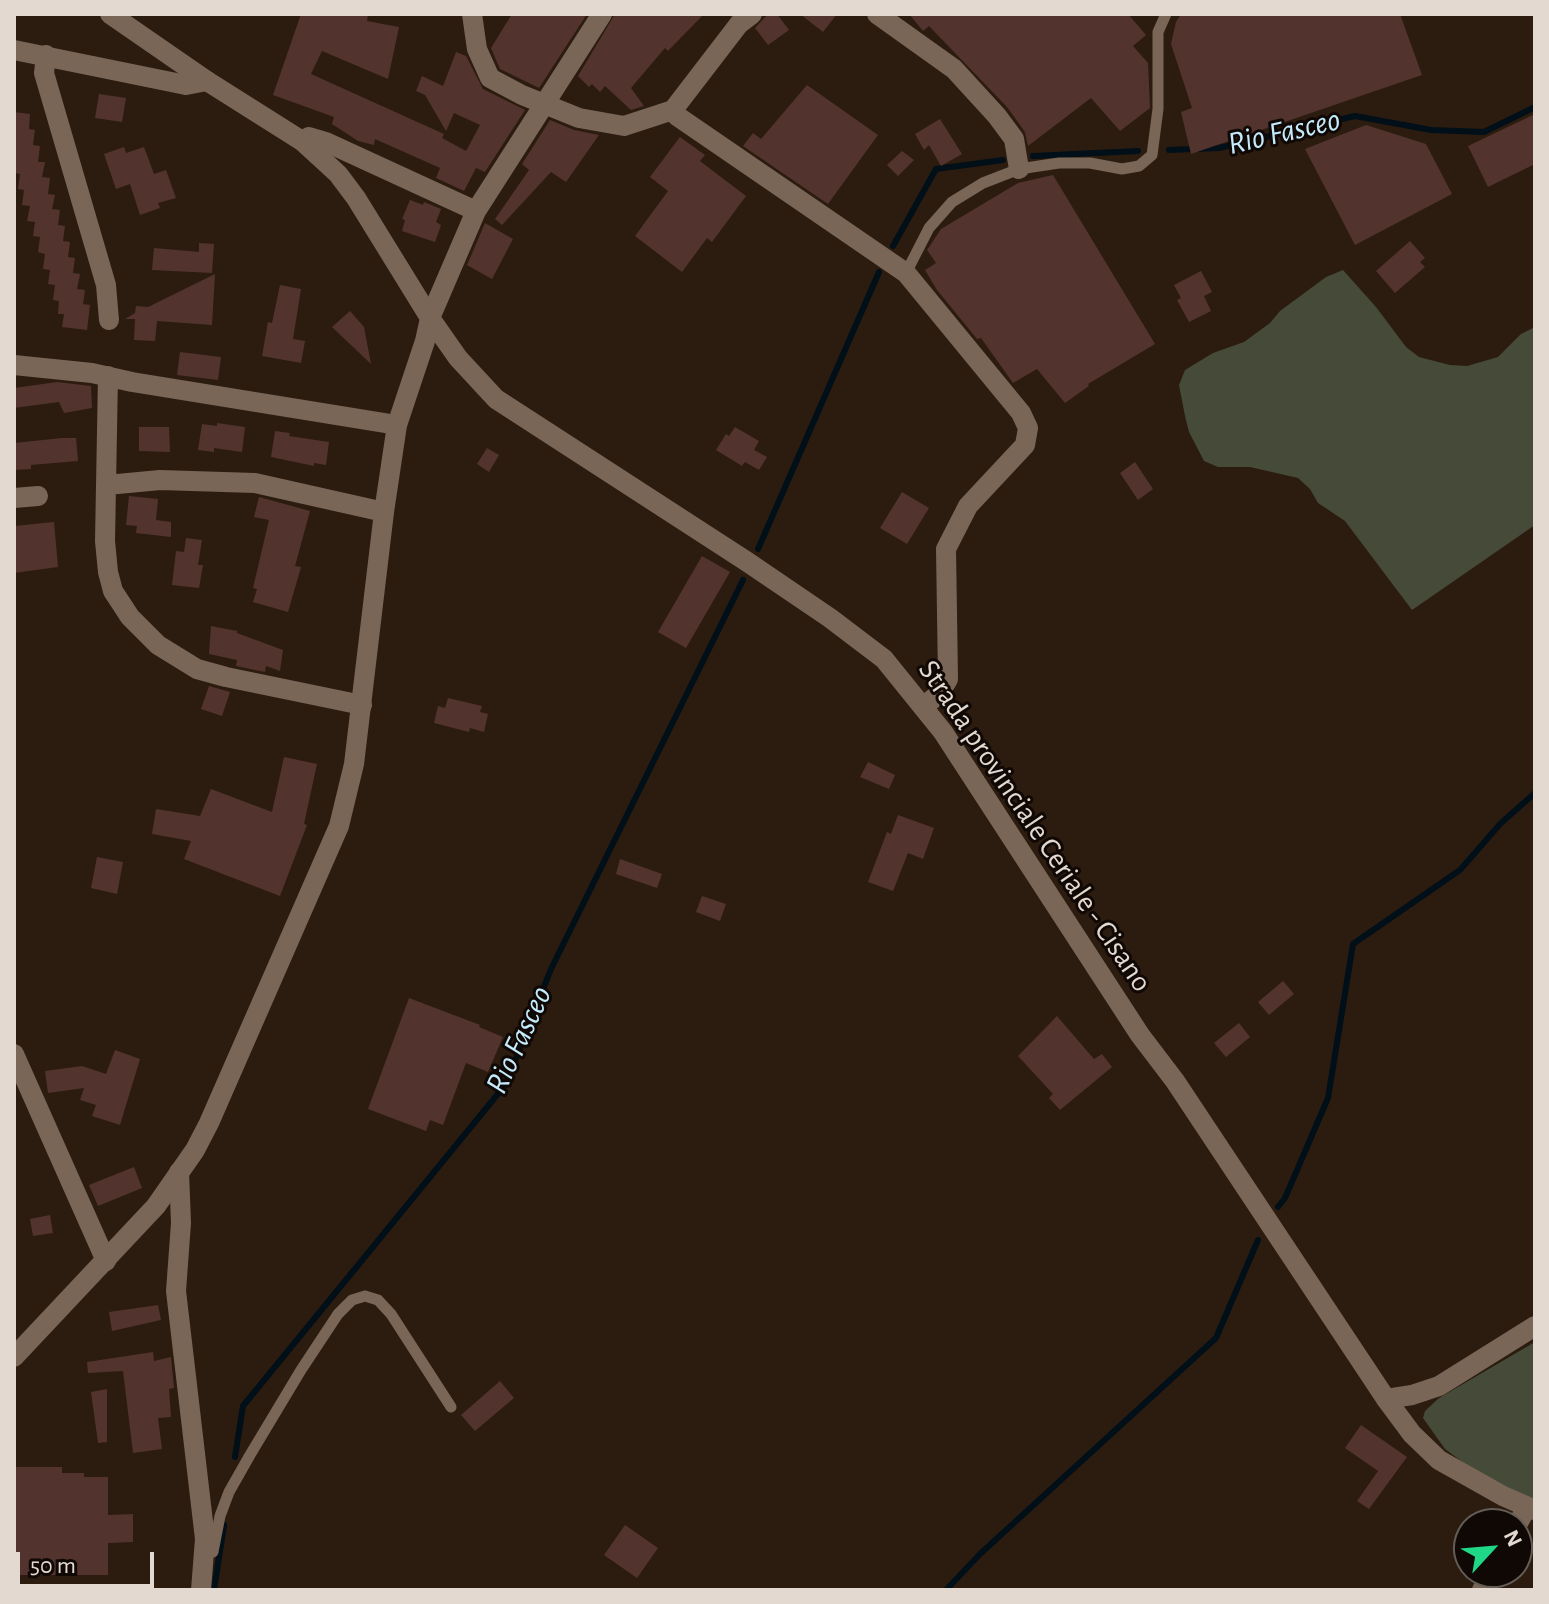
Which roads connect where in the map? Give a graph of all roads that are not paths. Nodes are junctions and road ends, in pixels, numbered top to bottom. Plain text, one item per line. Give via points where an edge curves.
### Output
1 (110, 14) edge
2 (472, 14) edge
3 (602, 14) edge
4 (752, 14) edge
5 (877, 14) edge
6 (1166, 14) edge
7 (14, 50) edge
8 (46, 55) junction
9 (207, 81) junction
10 (544, 104) junction
11 (673, 110) junction
12 (302, 141) junction
13 (1019, 169) junction
14 (476, 211) junction
15 (906, 273) junction
16 (430, 318) junction
17 (109, 320) dead end
18 (14, 365) edge
19 (108, 376) junction
20 (397, 425) junction
21 (107, 485) junction
22 (38, 496) dead end
23 (14, 498) edge
24 (384, 512) junction
25 (362, 705) junction
26 (924, 706) junction
27 (14, 1054) edge
28 (179, 1172) junction
29 (106, 1261) junction
30 (1535, 1326) edge
31 (14, 1357) edge
32 (1386, 1399) junction
33 (451, 1407) dead end
34 (1531, 1508) edge
35 (203, 1564) junction
36 (201, 1590) edge

1 - 9 street, Strada provinciale Ceriale - Cisano
2 - 10 street via 477,49 490,78
3 - 10 street
4 - 11 street
5 - 13 street via 965,81 1014,139
6 - 13 lane via 1158,32 1152,155 1139,166 1122,169 1059,163
7 - 8 street
8 - 9 street via 186,85
8 - 17 street via 44,73 106,285
9 - 12 street, Strada provinciale Ceriale - Cisano
10 - 11 street via 579,118 624,126
10 - 14 street
11 - 15 street
12 - 14 street via 309,137 326,142
12 - 16 street, Strada provinciale Ceriale - Cisano via 356,198
13 - 15 lane via 952,202 929,228
14 - 16 street
15 - 26 street via 1028,428 1025,445 968,506 946,549 948,679
16 - 20 street
16 - 26 street, Strada provinciale Ceriale - Cisano via 496,399 830,618 884,659
18 - 19 street
19 - 20 street
19 - 21 street
20 - 24 street
21 - 24 street via 160,480 255,483
21 - 25 street via 105,541 113,591 158,645 197,669
22 - 23 street
24 - 25 street
25 - 28 street via 339,826 209,1123
26 - 32 street, Strada provinciale Ceriale - Cisano
27 - 29 street
28 - 29 street
28 - 35 street via 177,1304 199,1466
29 - 31 street
30 - 32 street via 1439,1386
32 - 34 street, Strada provinciale Ceriale - Cisano via 1439,1460
33 - 35 lane via 391,1314 378,1300 352,1300 301,1370 229,1492 214,1548
35 - 36 street

